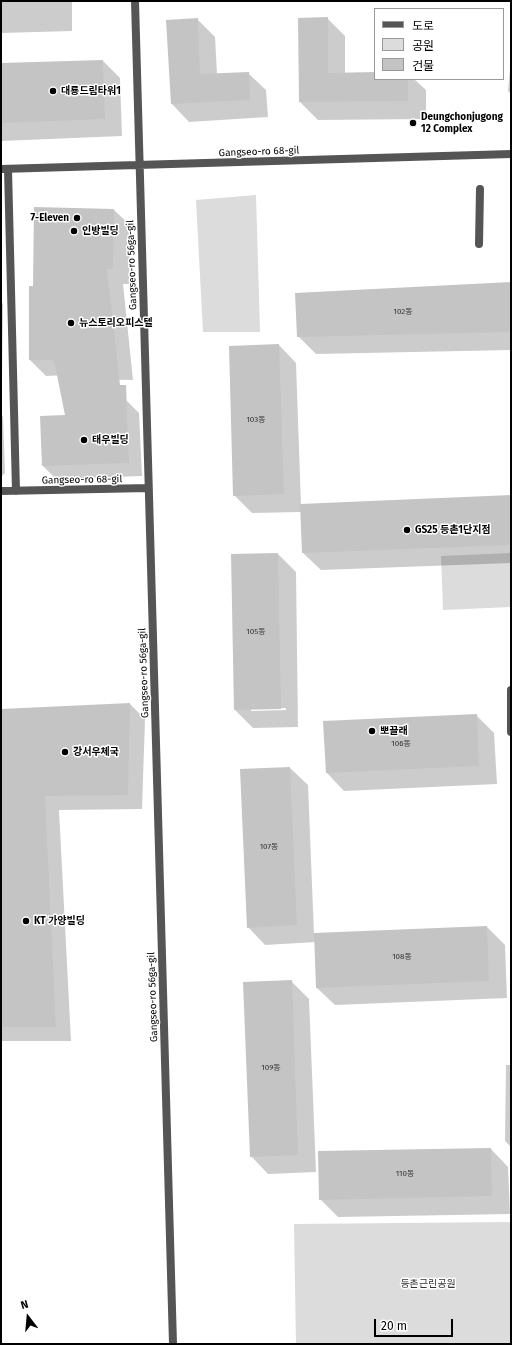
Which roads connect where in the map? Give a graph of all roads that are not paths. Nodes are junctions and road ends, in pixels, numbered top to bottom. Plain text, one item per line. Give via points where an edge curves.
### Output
1 (134, 1) edge
2 (511, 154) edge
3 (139, 165) junction
4 (4, 169) edge
5 (480, 189) dead end
6 (479, 244) dead end
7 (148, 488) junction
8 (1, 491) edge
9 (16, 491) junction
10 (511, 690) edge
11 (511, 732) edge
12 (173, 1344) edge

1 - 3 street, Gangseo-ro 56ga-gil
2 - 3 street, Gangseo-ro 68-gil
3 - 4 street, Gangseo-ro 68-gil
3 - 7 street, Gangseo-ro 56ga-gil
4 - 9 street, Gangseo-ro 68-gil
5 - 6 street
7 - 9 street, Gangseo-ro 68-gil
7 - 12 street, Gangseo-ro 56ga-gil
8 - 9 street, Gangseo-ro 68-gil
10 - 11 street

